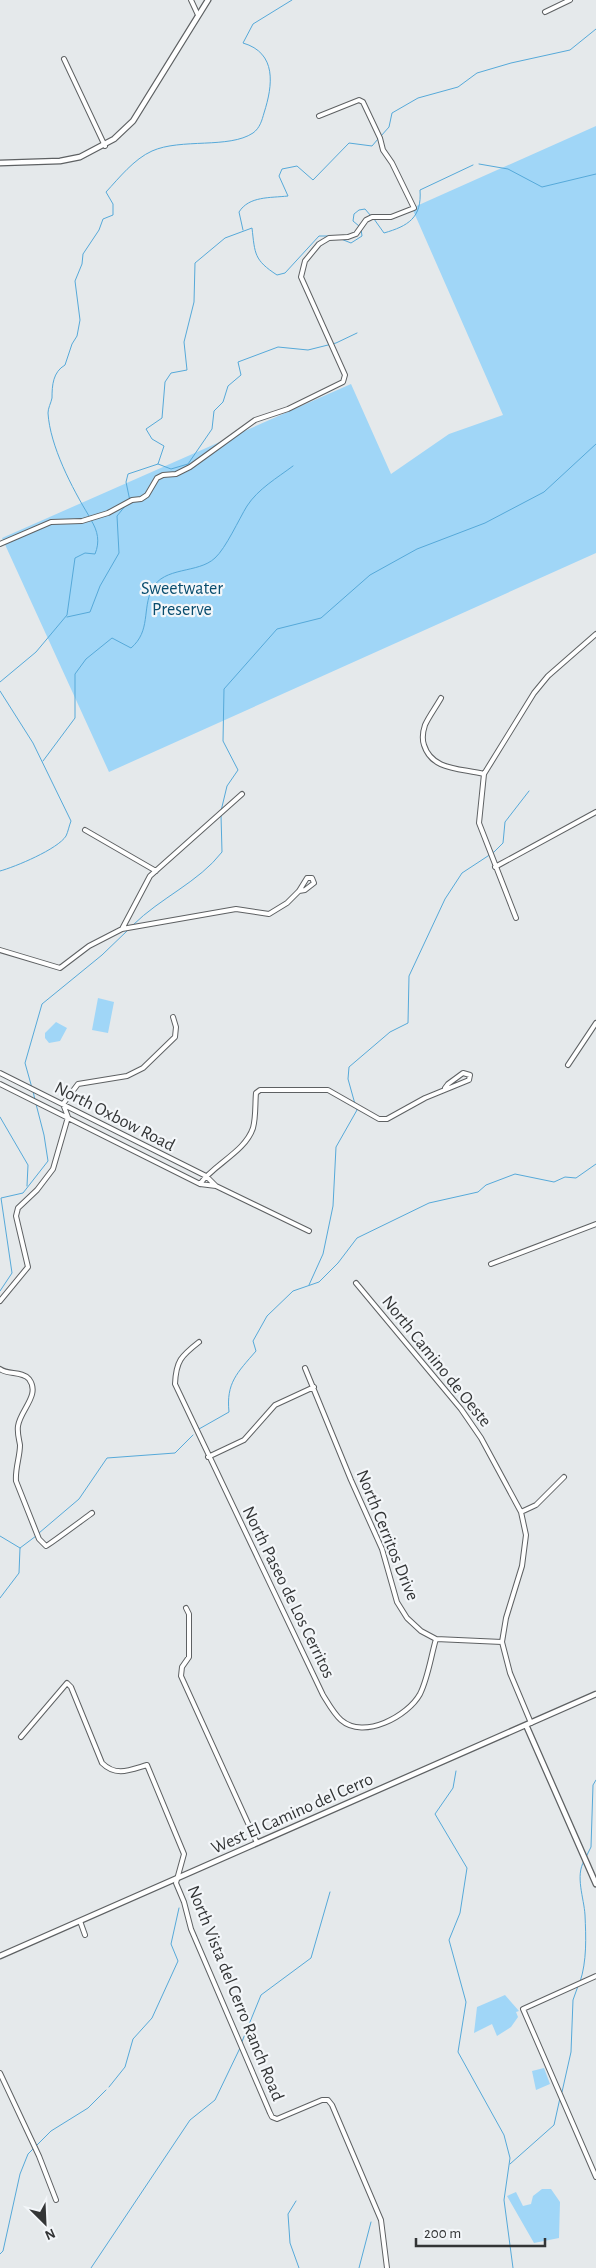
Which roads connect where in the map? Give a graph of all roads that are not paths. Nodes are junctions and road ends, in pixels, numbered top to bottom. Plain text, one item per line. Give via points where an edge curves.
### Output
1 (191, 0) edge
2 (208, 0) edge
3 (570, 0) edge
4 (545, 12) dead end
5 (198, 15) junction
6 (64, 59) dead end
7 (319, 116) dead end
8 (105, 146) junction
9 (0, 163) edge
10 (0, 544) edge
11 (596, 634) edge
12 (441, 698) dead end
13 (484, 774) junction
14 (242, 794) dead end
15 (596, 812) edge
16 (85, 830) dead end
17 (495, 867) junction
18 (156, 871) junction
19 (300, 891) dead end
20 (516, 918) dead end
21 (122, 930) junction
22 (0, 950) edge
23 (173, 1017) dead end
24 (596, 1022) edge
25 (568, 1065) dead end
26 (0, 1073) edge
27 (0, 1084) edge
28 (445, 1088) junction
29 (63, 1104) junction
30 (68, 1117) junction
31 (206, 1176) junction
32 (200, 1184) junction
33 (216, 1186) junction
34 (596, 1224) edge
35 (309, 1231) dead end
36 (491, 1264) dead end
37 (356, 1283) dead end
38 (0, 1301) edge
39 (199, 1342) dead end
40 (305, 1368) dead end
41 (0, 1369) edge
42 (314, 1387) junction
43 (208, 1457) junction
44 (564, 1476) dead end
45 (521, 1512) junction
46 (92, 1513) dead end
47 (186, 1608) dead end
48 (436, 1639) junction
49 (502, 1642) junction
50 (596, 1694) edge
51 (531, 1723) junction
52 (526, 1725) junction
53 (21, 1737) dead end
54 (257, 1843) junction
55 (175, 1879) junction
56 (596, 1884) edge
57 (80, 1921) junction
58 (85, 1935) dead end
59 (0, 1956) edge
60 (596, 1976) edge
61 (0, 2073) edge
62 (596, 2177) edge
63 (56, 2200) dead end
64 (387, 2268) edge

1 - 5 street
2 - 5 street
3 - 4 street
5 - 8 street via 134,121
6 - 8 street
7 - 10 street via 359,100 366,106 383,150 414,208 391,217 372,217 356,234 329,238 319,244 305,261 301,277 345,375 343,382 288,409 255,420 190,466 176,474 157,478 141,499 82,521 51,522
8 - 9 street via 80,157 60,161
11 - 13 street via 534,692
12 - 13 street via 424,726 423,740 427,753 432,760 447,768
13 - 17 street via 479,823
14 - 18 street
15 - 17 street
16 - 18 street
17 - 20 street
18 - 21 street via 150,876
19 - 21 street via 282,908 269,914 236,909
21 - 22 street via 89,946 60,968
23 - 29 street via 175,1037 143,1068 126,1076 78,1084
24 - 25 street
26 - 29 street, North Oxbow Road
27 - 30 street, North Oxbow Road
28 - 28 street via 462,1084 469,1080 470,1075 463,1073
28 - 31 street via 387,1119 379,1119 328,1090 260,1090 256,1093 253,1128 240,1147
29 - 30 street
29 - 31 street, North Oxbow Road
30 - 32 street, North Oxbow Road
30 - 38 street via 53,1169 18,1208 16,1216 28,1267
31 - 32 street
31 - 33 street, North Oxbow Road
32 - 33 street, North Oxbow Road
33 - 35 street, North Oxbow Road
34 - 36 street
37 - 45 street, North Camino de Oeste via 461,1409 481,1438
39 - 43 street, North Paseo de Los Cerritos via 176,1365 175,1384
40 - 42 street, North Cerritos Drive
41 - 46 street via 28,1378 34,1391 18,1425 20,1445 16,1480 39,1539 50,1546 63,1532
42 - 43 street via 275,1405 244,1440
42 - 48 street, North Cerritos Drive via 382,1549 397,1602 414,1625
43 - 48 street, North Paseo de Los Cerritos via 323,1695 341,1721 370,1727 400,1716 420,1693
44 - 45 street via 536,1505
45 - 49 street, North Camino de Oeste via 526,1535 522,1566
47 - 54 street via 189,1614 189,1658 182,1666 181,1676
48 - 49 street, North Cerritos Drive
49 - 51 street, North Camino de Oeste via 510,1673
50 - 51 street, West El Camino del Cerro
51 - 52 street, West El Camino del Cerro
52 - 54 street, West El Camino del Cerro
52 - 56 street
53 - 55 street via 64,1683 70,1685 102,1763 120,1773 147,1765 184,1854
54 - 55 street, West El Camino del Cerro
55 - 57 street, West El Camino del Cerro
55 - 64 street, North Vista del Cerro Ranch Road via 191,1929 272,2117 285,2116 322,2100 332,2104 381,2220
57 - 58 street
57 - 59 street, West El Camino del Cerro
60 - 62 street via 522,2010
61 - 63 street

